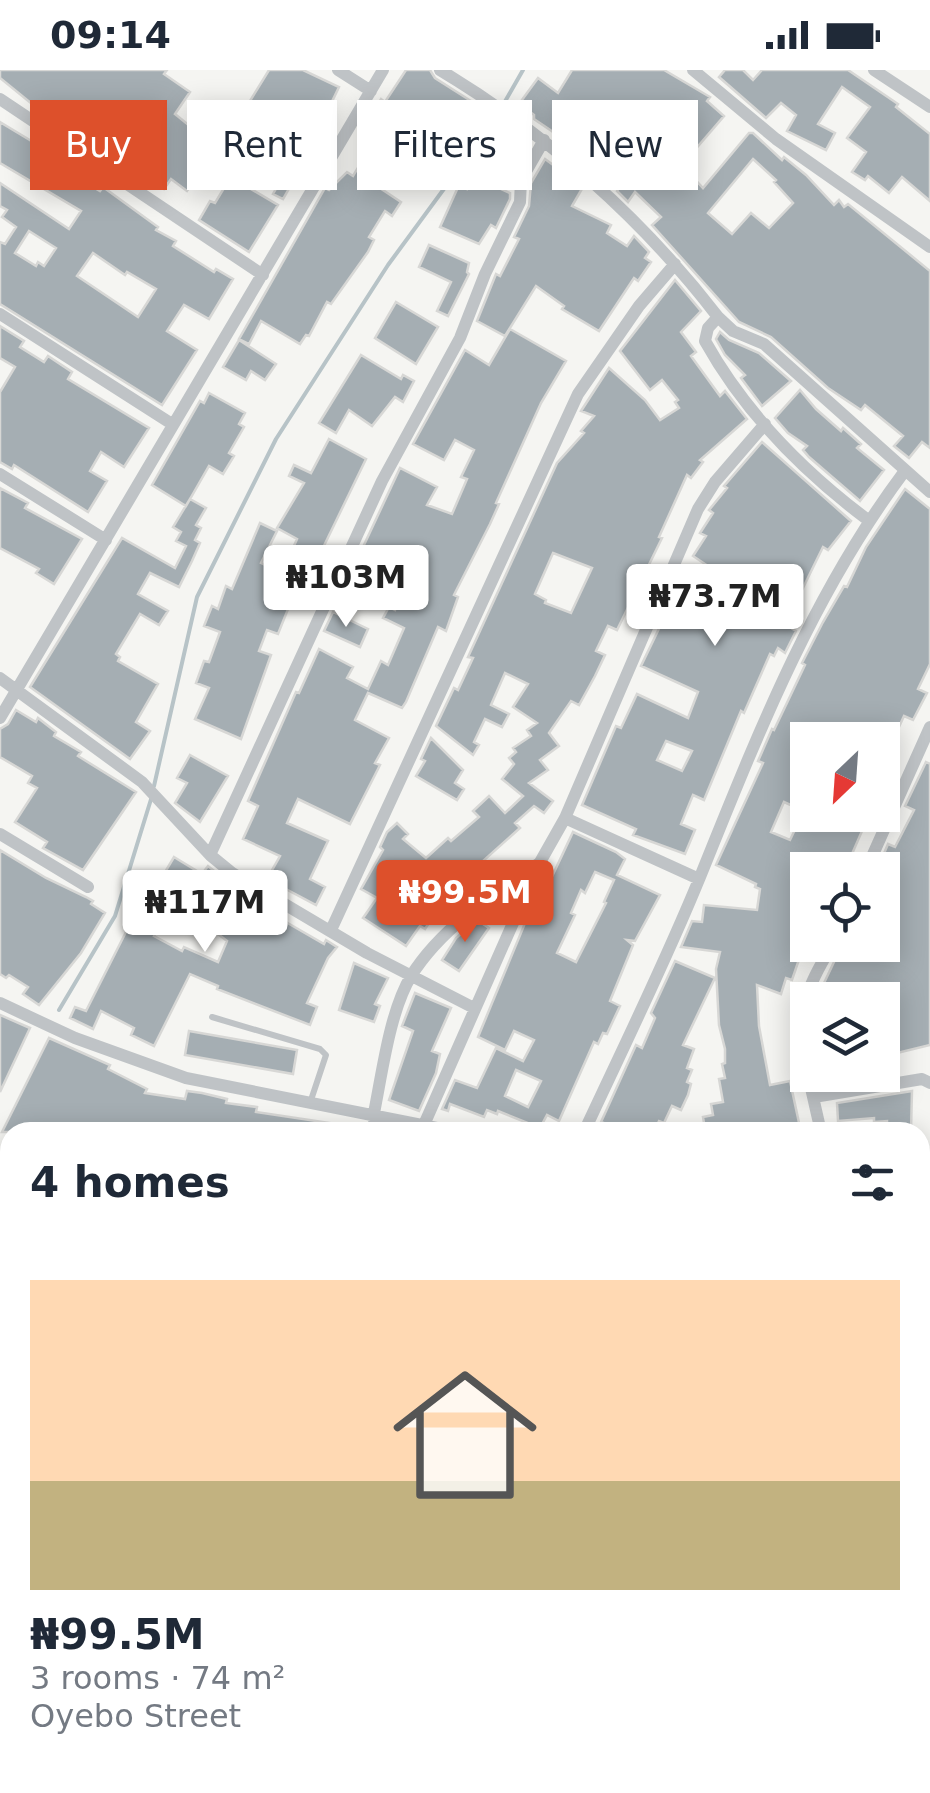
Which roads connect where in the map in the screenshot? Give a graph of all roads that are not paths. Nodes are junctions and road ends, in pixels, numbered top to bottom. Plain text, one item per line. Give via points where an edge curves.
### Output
1 (338, 70) edge
2 (383, 70) edge
3 (440, 70) edge
4 (693, 70) edge
5 (874, 70) edge
6 (370, 90) junction
7 (0, 99) edge
8 (930, 107) edge
9 (544, 140) junction
10 (930, 247) edge
11 (675, 264) junction
12 (263, 275) junction
13 (0, 314) edge
14 (718, 317) junction
15 (172, 424) junction
16 (764, 424) junction
17 (904, 472) junction
18 (0, 474) edge
19 (930, 492) edge
20 (868, 520) junction
21 (106, 540) junction
22 (0, 678) edge
23 (17, 690) junction
24 (0, 718) edge
25 (930, 727) edge
26 (565, 818) junction
27 (0, 834) edge
28 (874, 852) edge
29 (210, 855) junction
30 (539, 864) junction
31 (699, 880) junction
32 (88, 886) dead end
33 (330, 930) junction
34 (411, 976) junction
35 (0, 1003) edge
36 (474, 1008) junction
37 (212, 1017) dead end
38 (927, 1078) edge
39 (813, 1092) edge
40 (814, 1097) junction
41 (310, 1104) junction
42 (374, 1122) edge
43 (381, 1122) edge
44 (425, 1122) edge
45 (589, 1122) edge
46 (819, 1122) edge

1 - 6 street
2 - 6 street
3 - 9 street
4 - 10 street
5 - 8 street
6 - 12 street
7 - 12 street
9 - 11 street via 636,220
9 - 29 street via 520,180 520,202 460,338 382,481
11 - 14 street
11 - 33 street via 578,394
12 - 15 street
13 - 15 street
14 - 16 street via 705,341
14 - 17 street via 764,344
15 - 21 street
16 - 20 street via 828,491
16 - 26 street via 698,509
17 - 19 street
17 - 20 street
18 - 21 street
20 - 31 street via 790,660
21 - 23 street
22 - 23 street
23 - 24 street
23 - 29 street via 142,782
25 - 28 street
26 - 30 street
26 - 31 street
27 - 32 street
29 - 33 street
30 - 34 street via 475,906
30 - 36 street
31 - 45 street
33 - 34 street
34 - 36 street
34 - 43 street via 397,1012
35 - 41 street via 186,1078
36 - 44 street
37 - 41 lane via 320,1049 326,1055
38 - 40 street
39 - 40 street
40 - 46 street
41 - 42 street

